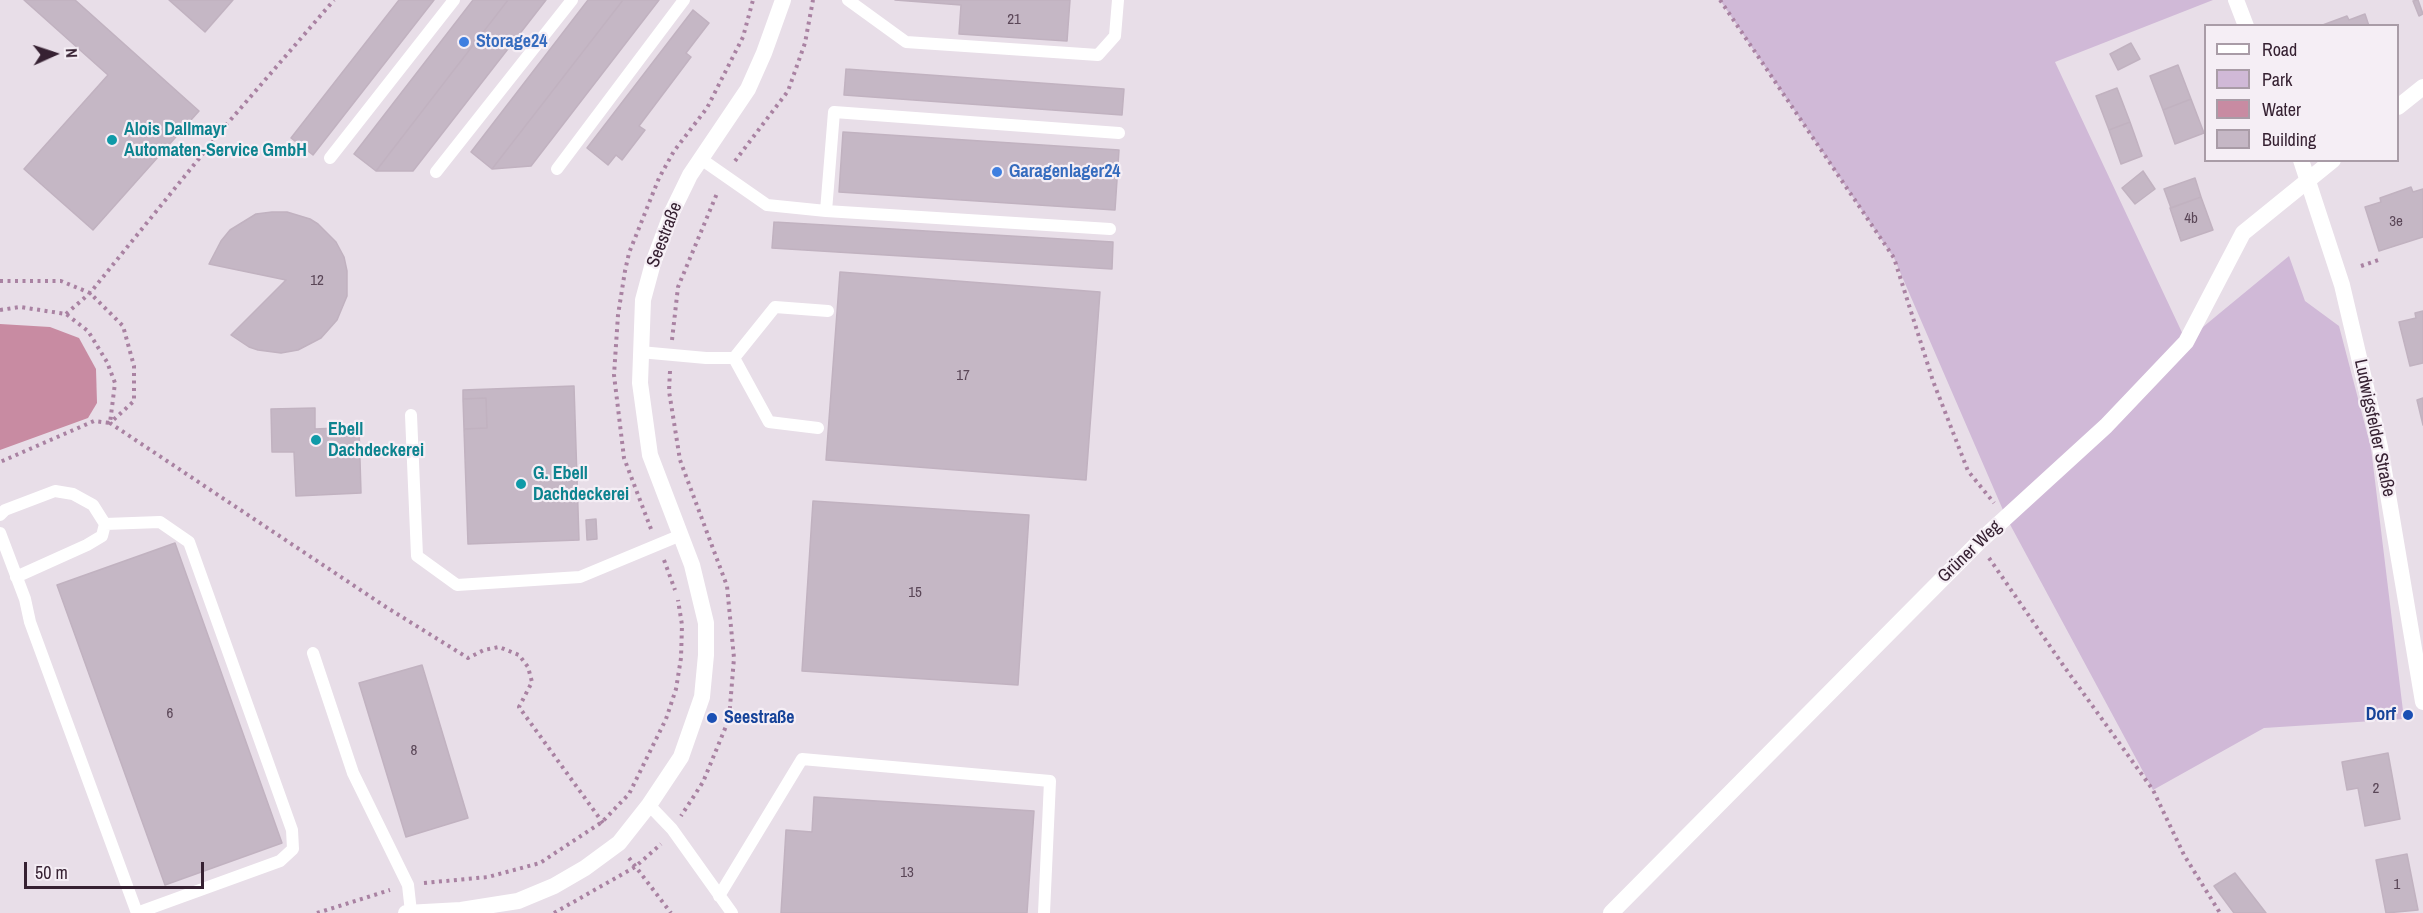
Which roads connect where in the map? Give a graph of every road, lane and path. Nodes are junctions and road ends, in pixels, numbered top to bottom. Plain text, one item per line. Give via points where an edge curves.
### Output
1 (334, 0) edge
2 (454, 0) edge
3 (572, 0) edge
4 (684, 0) edge
5 (753, 0) edge
6 (783, 0) edge
7 (813, 0) edge
8 (848, 0) edge
9 (1118, 0) edge
10 (1720, 0) edge
11 (2236, 0) edge
12 (2245, 24) edge
13 (2423, 87) edge
14 (2399, 105) edge
15 (1119, 133) dead end
16 (330, 158) dead end
17 (701, 159) junction
18 (2302, 162) edge
19 (2331, 162) edge
20 (557, 169) dead end
21 (436, 171) dead end
22 (725, 174) junction
23 (2309, 181) junction
24 (826, 211) junction
25 (1110, 229) dead end
26 (2380, 259) dead end
27 (2361, 266) dead end
28 (0, 281) edge
29 (90, 293) junction
30 (0, 310) edge
31 (828, 311) dead end
32 (66, 314) junction
33 (640, 352) junction
34 (671, 354) junction
35 (734, 358) junction
36 (411, 415) dead end
37 (110, 423) junction
38 (818, 428) dead end
39 (0, 462) edge
40 (0, 515) edge
41 (2006, 517) junction
42 (105, 524) junction
43 (0, 534) edge
44 (681, 535) junction
45 (1979, 542) junction
46 (658, 545) junction
47 (16, 576) junction
48 (313, 653) dead end
49 (2423, 702) edge
50 (649, 805) junction
51 (602, 822) junction
52 (672, 829) junction
53 (619, 843) junction
54 (635, 867) junction
55 (408, 885) junction
56 (719, 896) junction
57 (411, 912) edge
58 (316, 913) edge
59 (406, 913) edge
60 (554, 913) edge
61 (671, 913) edge
62 (732, 913) edge
63 (1044, 913) edge
64 (1611, 913) edge
65 (2220, 913) edge

1 - 29 path
2 - 16 lane
3 - 21 lane
4 - 20 lane
5 - 46 path via 743,37 707,108 659,178 629,254 622,293 614,375 624,458
6 - 17 street, Seestraße via 748,89
7 - 22 path via 805,43 788,91
8 - 9 lane via 906,42 1098,55 1115,36
10 - 41 path via 1894,258 1933,381 1968,471
11 - 12 street
13 - 14 street
15 - 24 lane via 834,112
17 - 22 lane
17 - 33 street, Seestraße via 677,203 653,263 643,300
18 - 23 street, Ludwigsfelder Straße
19 - 23 street, Grüner Weg
22 - 24 lane via 767,205
22 - 34 path via 678,287
23 - 41 street, Grüner Weg via 2243,233 2186,342 2106,426
23 - 49 street, Ludwigsfelder Straße via 2342,285 2380,447
24 - 25 lane
26 - 27 path
28 - 29 path via 61,281
29 - 32 path
29 - 37 path via 123,326 134,366 134,401
30 - 32 path via 20,307
31 - 35 lane via 775,307
32 - 37 path via 88,331 107,362 115,384
33 - 34 lane
33 - 44 street, Seestraße via 650,455
34 - 35 lane
34 - 52 path via 669,391 680,460 727,586 734,658 729,719 703,782
35 - 38 lane via 769,422
36 - 46 lane via 417,555 457,585 580,577
37 - 39 path via 94,421
37 - 51 path via 468,658 499,647 519,655 532,682 519,707
40 - 42 lane via 54,491 73,494 93,505
41 - 45 street, Grüner Weg
42 - 47 lane via 102,536 87,545
42 - 47 lane via 160,522 189,542 292,830 293,849 280,861 137,913
43 - 47 lane
44 - 46 lane
44 - 50 street, Seestraße via 706,623 702,697 681,757
45 - 64 street, Grüner Weg
45 - 65 path via 2153,790 2184,855
46 - 51 path via 676,592 682,625 676,689 666,719 629,794
48 - 55 lane via 353,773
50 - 52 lane
50 - 53 street, Seestraße
51 - 53 path
51 - 55 path via 540,863 488,878
52 - 54 path
52 - 56 lane
53 - 54 path
53 - 57 street, Seestraße via 554,886 518,901
54 - 60 path
54 - 61 path
55 - 57 lane
55 - 58 path
56 - 62 lane
56 - 63 lane via 802,759 1050,781
57 - 59 street, Seestraße

